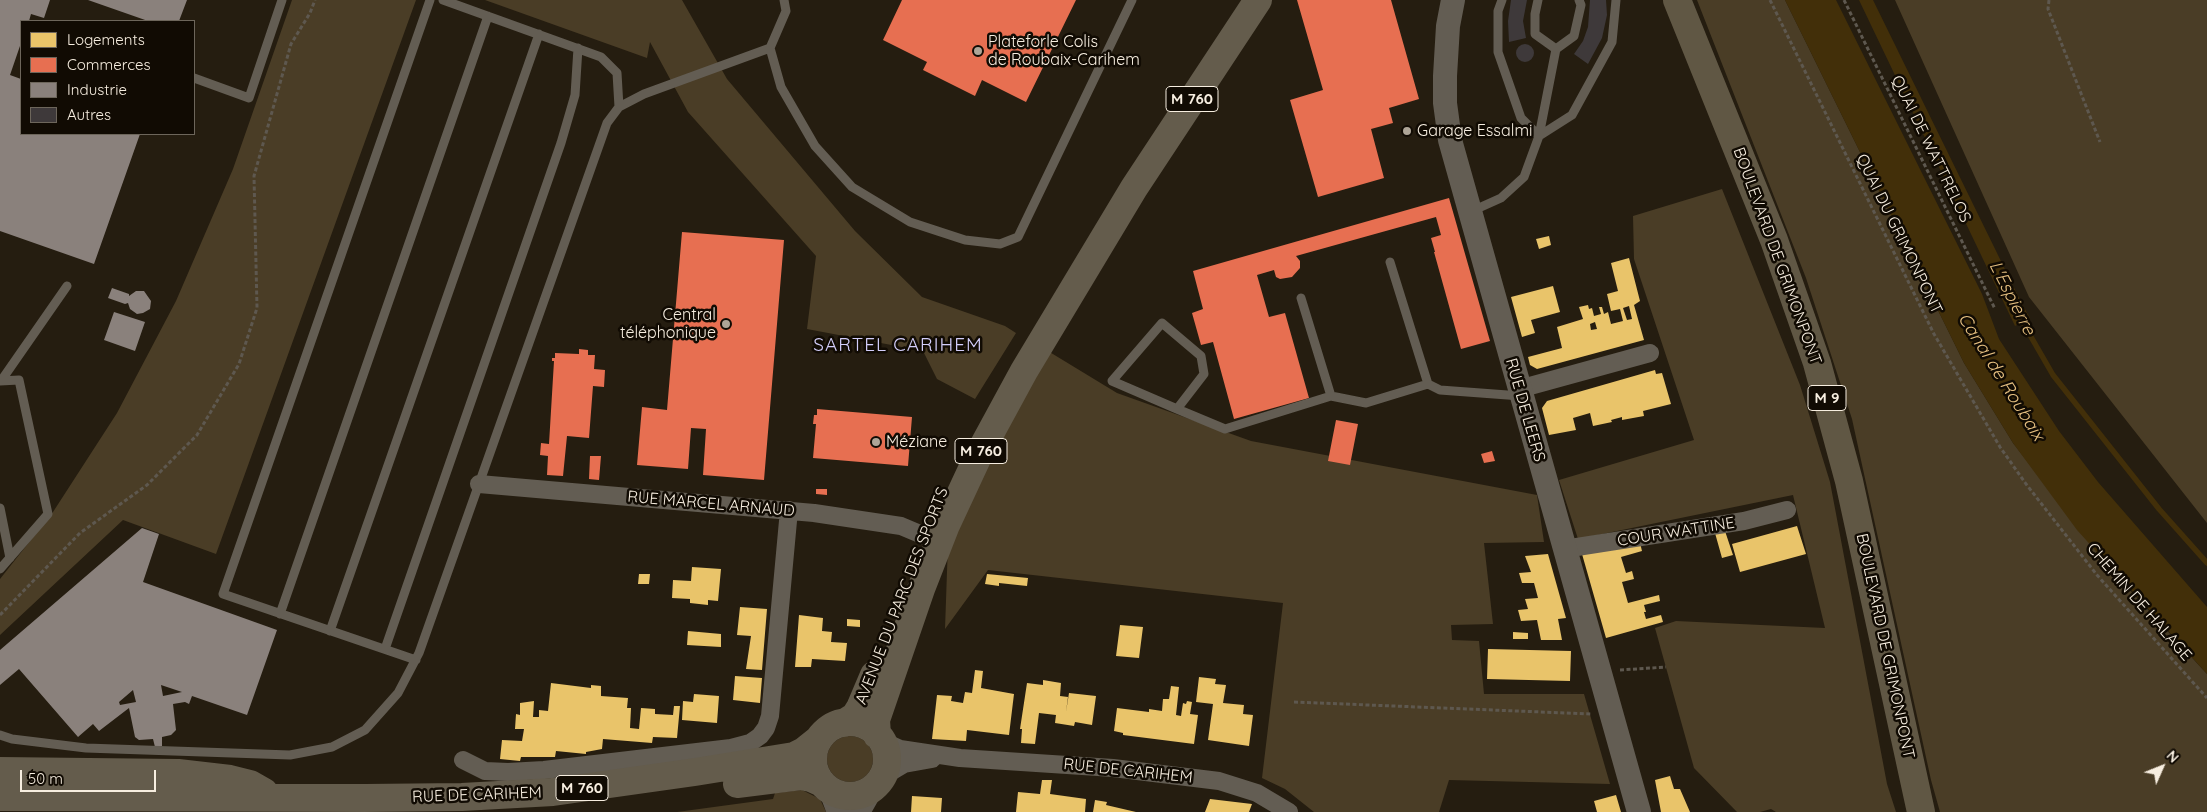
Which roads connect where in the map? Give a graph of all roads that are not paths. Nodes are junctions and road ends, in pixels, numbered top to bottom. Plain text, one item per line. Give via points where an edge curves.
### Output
1 (282, 0) edge
2 (430, 0) edge
3 (443, 0) edge
4 (784, 0) edge
5 (1132, 0) edge
6 (1502, 0) edge
7 (1538, 0) edge
8 (1579, 0) edge
9 (1616, 0) edge
10 (1677, 0) edge
11 (1453, 1) edge
12 (1257, 4) edge
13 (488, 16) junction
14 (539, 34) junction
15 (578, 48) junction
16 (770, 48) junction
17 (1556, 50) junction
18 (195, 78) edge
19 (619, 108) junction
20 (1539, 136) junction
21 (1469, 212) junction
22 (1390, 262) dead end
23 (67, 286) dead end
24 (1301, 298) dead end
25 (1650, 353) dead end
26 (1, 381) edge
27 (1428, 384) junction
28 (1520, 392) junction
29 (1331, 396) junction
30 (1177, 409) junction
31 (479, 484) junction
32 (0, 508) edge
33 (789, 510) junction
34 (1787, 510) dead end
35 (931, 538) junction
36 (1564, 549) junction
37 (10, 558) junction
38 (0, 569) edge
39 (280, 614) junction
40 (330, 631) junction
41 (385, 649) junction
42 (416, 660) junction
43 (844, 723) junction
44 (0, 735) edge
45 (879, 737) junction
46 (819, 738) junction
47 (960, 758) junction
48 (463, 760) dead end
49 (0, 771) edge
50 (877, 783) junction
51 (831, 796) edge
52 (0, 797) edge
53 (277, 798) junction
54 (157, 803) junction
55 (340, 804) junction
56 (0, 810) edge
57 (439, 810) edge
58 (858, 812) edge
59 (1289, 812) edge
60 (1639, 812) edge
61 (1921, 812) edge

1 - 18 lane via 249,98
2 - 39 lane via 223,594
3 - 13 lane
4 - 16 lane via 786,11
5 - 16 lane via 1018,237 1000,244 966,240 910,222 852,187 815,146 782,88
6 - 20 lane via 1498,11 1498,52 1521,118
7 - 17 lane via 1535,34
8 - 17 lane via 1581,5 1574,36
9 - 20 lane via 1612,42 1572,115
10 - 61 highway, BOULEVARD DE GRIMONPONT / M 9 via 1774,240 1817,363 1849,481
11 - 21 street, RUE DE LEERS via 1446,41 1445,103 1450,140
12 - 35 main road, AVENUE DU PARC DES SPORTS / M 760 via 1134,188 1017,350 966,442
13 - 14 lane
13 - 39 lane
14 - 15 lane
14 - 40 lane
15 - 19 lane via 602,57 617,73
15 - 41 lane via 575,95 561,143
16 - 19 lane via 644,94
17 - 20 lane
19 - 31 lane via 607,122
20 - 21 lane via 1524,177 1501,198
21 - 28 street, RUE DE LEERS
22 - 27 lane
23 - 26 lane
24 - 29 lane
25 - 28 street
26 - 37 lane via 19,380 48,514
27 - 28 lane via 1440,390
27 - 29 lane via 1366,403
28 - 36 street, RUE DE LEERS
29 - 30 lane via 1225,429
30 - 30 lane via 1112,382 1162,322 1201,356 1204,374
31 - 33 street, RUE MARCEL ARNAUD
31 - 42 lane
32 - 37 lane
33 - 35 street, RUE MARCEL ARNAUD via 891,524
33 - 48 street via 770,716 766,728 750,744 544,770 485,771
34 - 36 street, COUR WATTINE via 1744,522
35 - 43 main road, AVENUE DU PARC DES SPORTS / M 760 via 898,600 865,700 855,716
35 - 45 main road, AVENUE DU PARC DES SPORTS / M 760 via 878,712 875,725
36 - 60 street, RUE DE LEERS
37 - 38 lane
39 - 40 lane
40 - 41 lane
41 - 42 lane
42 - 44 lane via 398,693 365,730 332,747 290,755 86,748
43 - 45 main road via 862,725
43 - 46 main road via 827,730
45 - 47 street, RUE DE CARIHEM via 900,749
45 - 50 main road via 886,755 886,766
46 - 51 main road via 814,749 815,773
46 - 55 main road, RUE DE CARIHEM / M 760 via 794,756 562,791
47 - 50 street, RUE DE CARIHEM via 904,764
47 - 59 street, RUE DE CARIHEM via 1113,768 1219,781 1257,793
49 - 53 main road via 178,773 221,777 250,784
50 - 51 main road via 855,796
50 - 58 street
51 - 57 main road, RUE DE CARIHEM / M 760 via 805,776 793,776 577,806
52 - 54 main road, M 760
53 - 54 main road, M 760
53 - 55 main road, M 760
54 - 55 main road, M 760
54 - 56 main road, M 760
55 - 57 main road, RUE DE CARIHEM / M 760

